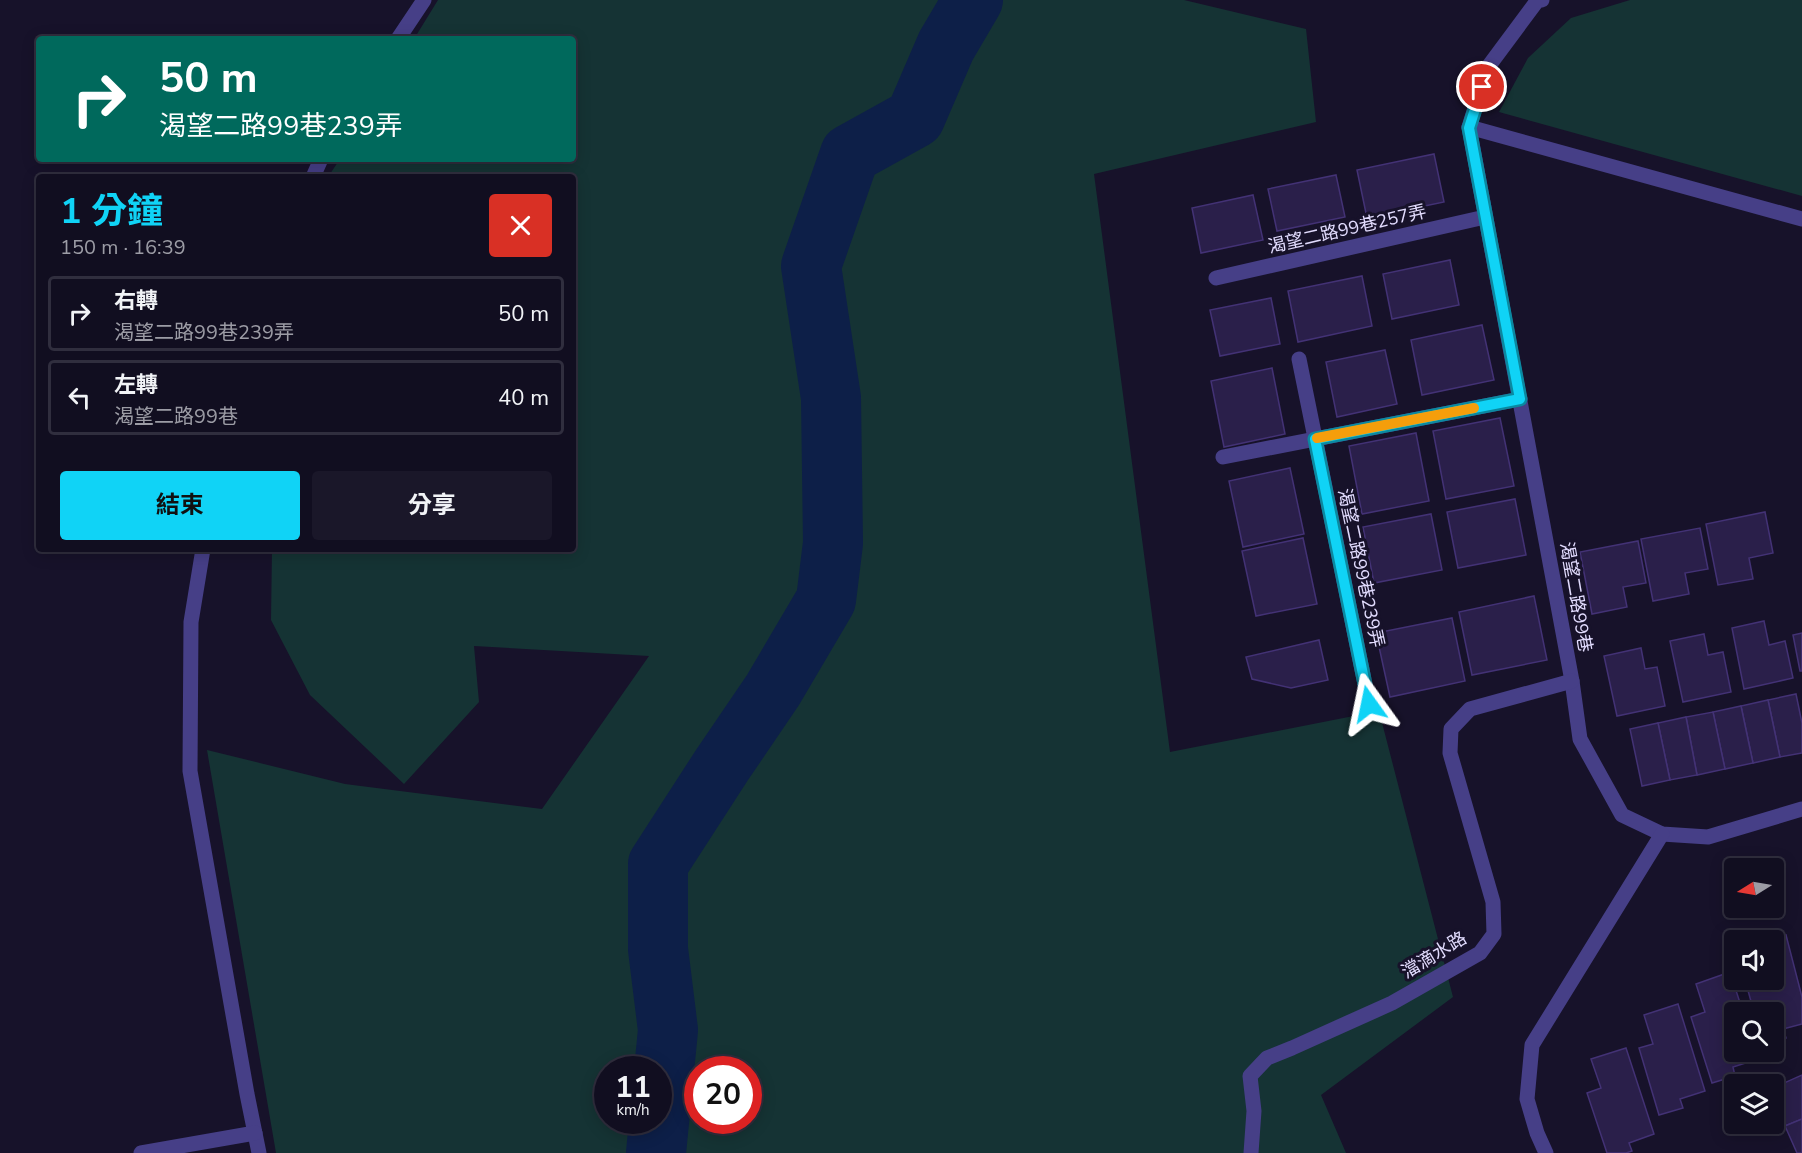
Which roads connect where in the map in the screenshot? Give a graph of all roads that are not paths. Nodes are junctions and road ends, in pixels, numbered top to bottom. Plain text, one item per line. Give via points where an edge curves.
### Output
1 (424, 0) edge
2 (1542, 0) edge
3 (400, 36) edge
4 (1469, 128) junction
5 (1485, 217) junction
6 (1802, 219) edge
7 (1216, 278) dead end
8 (1299, 359) dead end
9 (1520, 399) junction
10 (1315, 439) junction
11 (1223, 457) dead end
12 (203, 552) edge
13 (1572, 681) junction
14 (1369, 704) dead end
15 (1802, 809) edge
16 (1662, 834) junction
17 (255, 1133) junction
18 (141, 1153) edge
19 (259, 1153) edge
20 (1251, 1153) edge
21 (1546, 1153) edge

1 - 3 street
2 - 4 street, 渴望二路99巷 via 1537,1 1488,67
4 - 5 street, 渴望二路99巷
4 - 6 street
5 - 7 street, 渴望二路99巷257弄
5 - 9 street, 渴望二路99巷
8 - 10 street, 渴望二路99巷239弄
9 - 10 street
9 - 13 street, 渴望二路99巷
10 - 11 street
10 - 14 street, 渴望二路99巷239弄
12 - 17 street via 191,622 190,771
13 - 16 street, 渴望二路99巷 via 1580,739 1622,815
13 - 20 street, 澢滴水路 via 1470,708 1451,729 1450,753 1493,902 1494,934 1480,953 1392,1003 1267,1058 1250,1076 1254,1111
15 - 16 street via 1708,837
16 - 21 street via 1532,1045 1527,1099
17 - 18 street
17 - 19 street

